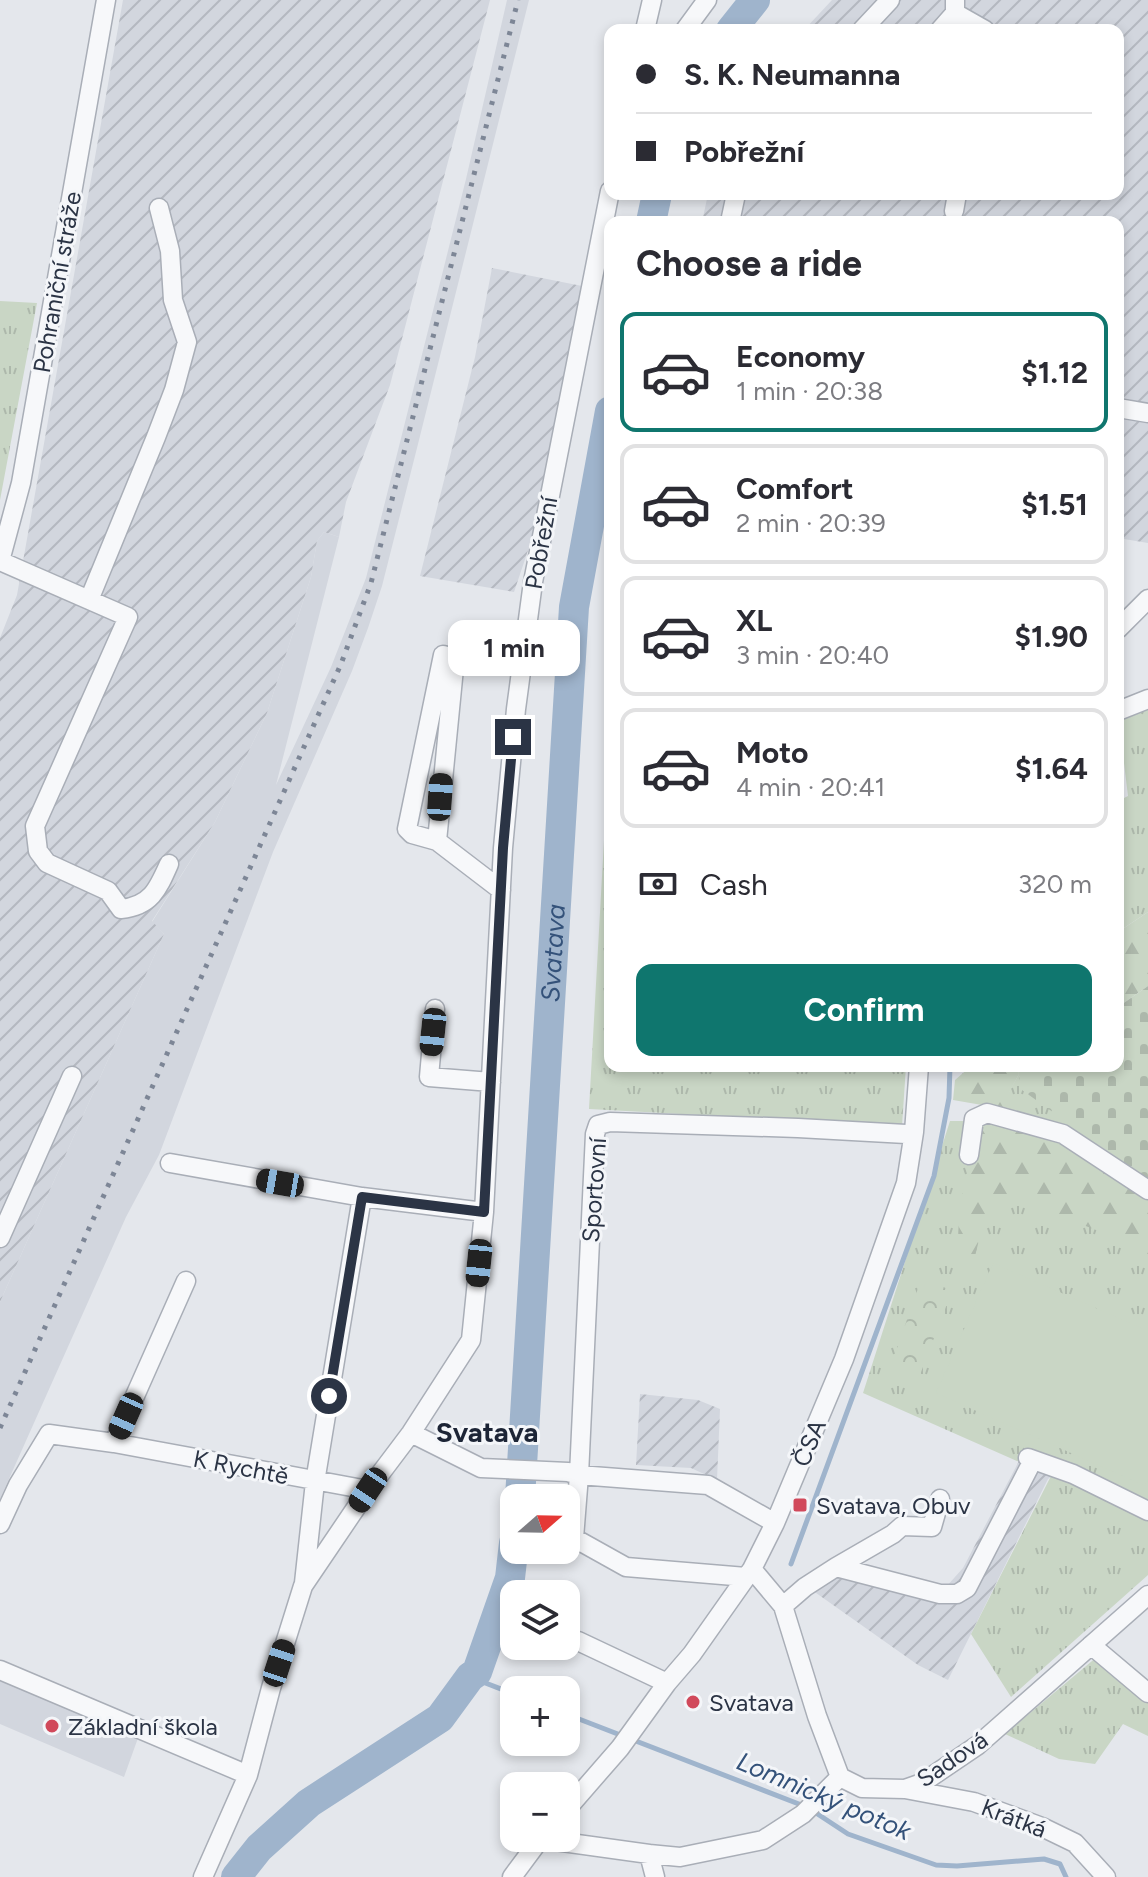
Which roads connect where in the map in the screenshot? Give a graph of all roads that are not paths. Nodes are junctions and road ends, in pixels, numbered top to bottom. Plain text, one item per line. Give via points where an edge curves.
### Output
1 (106, 0) edge
2 (652, 0) edge
3 (707, 0) edge
4 (890, 0) edge
5 (955, 7) edge
6 (646, 24) edge
7 (689, 24) edge
8 (868, 24) edge
9 (944, 24) edge
10 (977, 24) edge
11 (159, 208) dead end
12 (604, 221) edge
13 (1124, 409) edge
14 (1148, 413) edge
15 (0, 561) edge
16 (1148, 599) edge
17 (89, 600) junction
18 (1124, 623) edge
19 (1148, 699) edge
20 (1124, 709) edge
21 (437, 841) junction
22 (169, 864) dead end
23 (501, 890) junction
24 (435, 1009) dead end
25 (919, 1072) edge
26 (72, 1076) dead end
27 (491, 1082) junction
28 (914, 1132) junction
29 (969, 1155) dead end
30 (170, 1163) dead end
31 (1148, 1190) edge
32 (362, 1197) junction
33 (484, 1212) junction
34 (0, 1238) edge
35 (186, 1281) dead end
36 (411, 1433) junction
37 (114, 1443) junction
38 (574, 1473) junction
39 (315, 1482) junction
40 (368, 1490) junction
41 (940, 1499) dead end
42 (1148, 1511) edge
43 (775, 1523) junction
44 (0, 1524) edge
45 (836, 1567) junction
46 (749, 1573) junction
47 (303, 1586) junction
48 (1148, 1595) edge
49 (783, 1606) junction
50 (580, 1642) edge
51 (1091, 1645) junction
52 (0, 1670) edge
53 (667, 1683) junction
54 (1148, 1693) edge
55 (248, 1775) junction
56 (840, 1777) junction
57 (905, 1789) junction
58 (580, 1794) edge
59 (580, 1844) edge
60 (531, 1852) edge
61 (649, 1854) junction
62 (203, 1877) edge
63 (512, 1877) edge
64 (655, 1877) edge
65 (1106, 1877) edge

1 - 15 street, Pohraniční stráže via 21,483
2 - 6 street
3 - 7 street
4 - 8 street
5 - 9 street
5 - 10 street
11 - 17 street via 170,251 173,300 187,342 161,425
12 - 23 street, Pobřežní via 533,582
13 - 14 street
15 - 17 street
16 - 18 street
17 - 22 street via 128,617 35,826 38,851 47,863 108,891 121,909 150,900
19 - 20 street
21 - 21 street via 455,658 443,655 407,829
21 - 23 street
23 - 27 street, Pobřežní
24 - 27 street via 429,1077
25 - 28 street, ČSA
26 - 34 street
27 - 33 street, Pobřežní
28 - 38 street, Sportovní via 598,1125
28 - 43 street, ČSA via 906,1183 881,1259
29 - 31 street via 974,1119 987,1113 1063,1134
30 - 32 street
32 - 33 street
32 - 39 street
33 - 36 street, Pobřežní via 471,1340
35 - 37 street
36 - 38 street via 481,1468
36 - 40 street, Pobřežní
37 - 39 street, K Rychtě
37 - 44 street, K Rychtě via 49,1434
38 - 43 street via 708,1485
38 - 46 street via 574,1538 626,1567
39 - 40 street, K Rychtě
39 - 47 street
40 - 47 street, Pobřežní
41 - 45 street via 932,1527 902,1526
42 - 45 street via 1031,1459 967,1588 957,1594
43 - 46 street, ČSA
45 - 49 street
46 - 49 street
46 - 53 street, ČSA
47 - 55 street
48 - 51 street, Sadová
49 - 56 street
50 - 53 street
51 - 54 street
51 - 57 street, Sadová via 978,1745
52 - 55 street
53 - 58 street, ČSA
55 - 62 street
56 - 57 street, Sadová via 862,1788
56 - 61 street via 803,1814 763,1840 680,1857
57 - 65 street, Krátká via 974,1802 1042,1827 1075,1843
59 - 61 street
60 - 63 street
61 - 64 street

